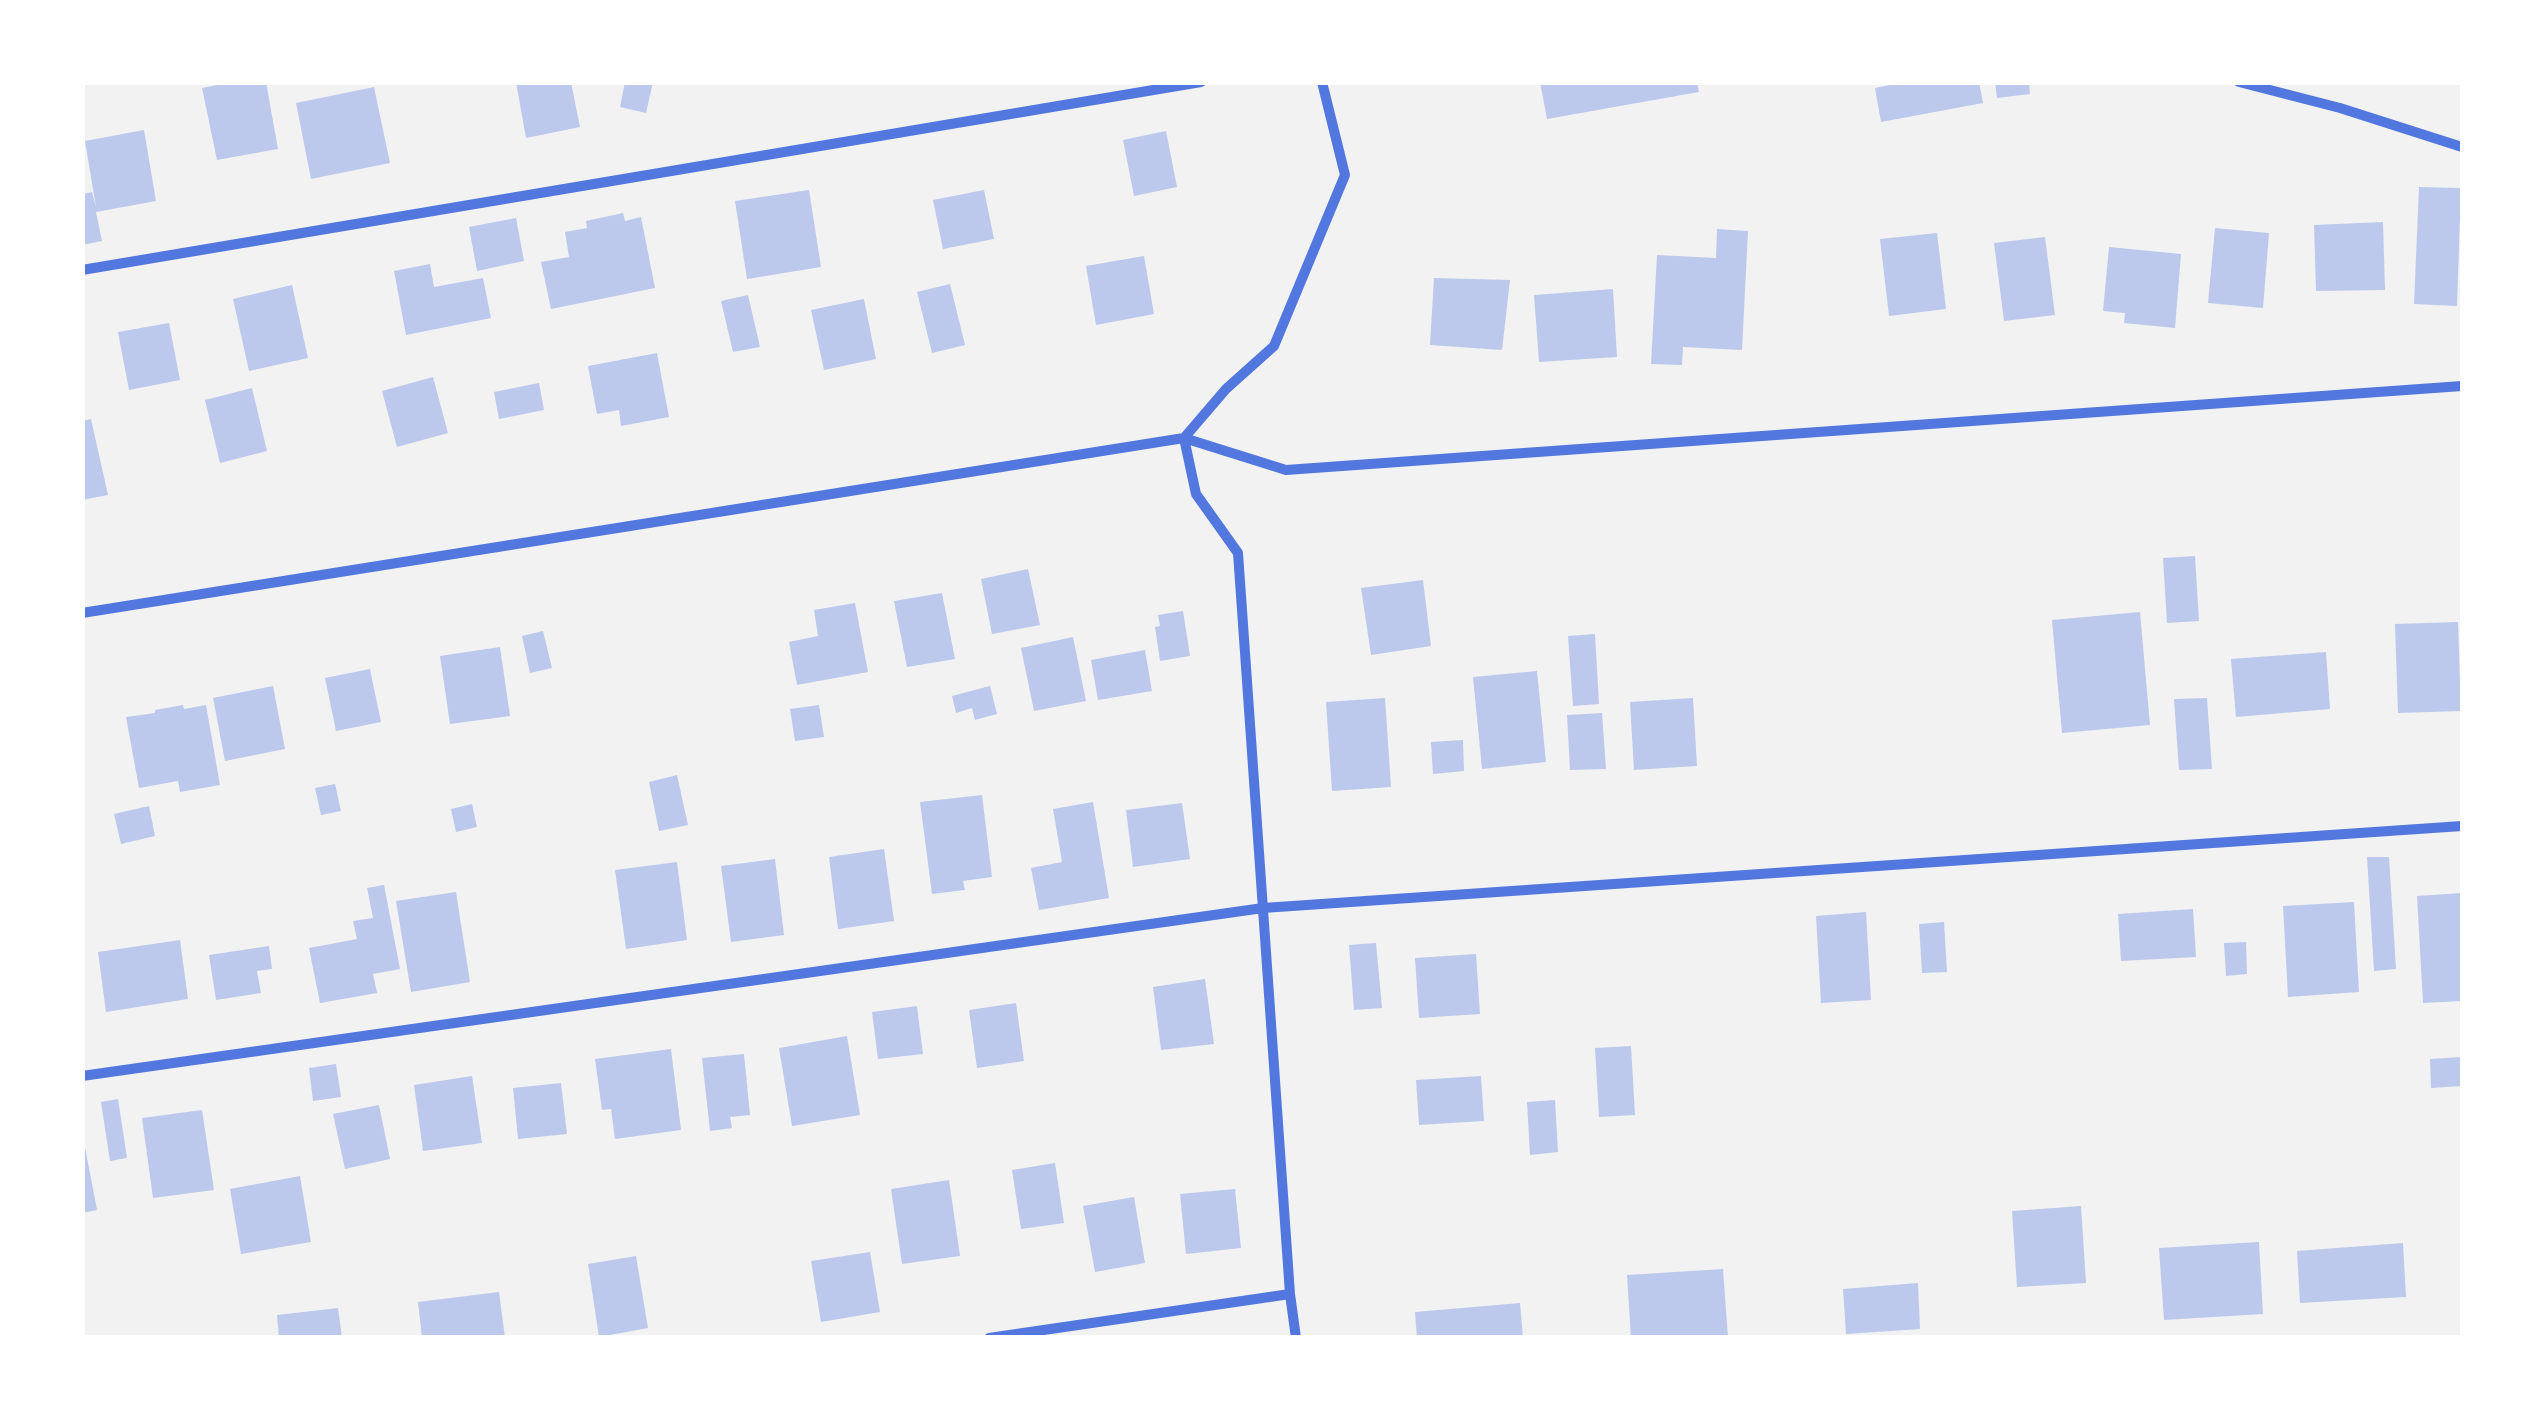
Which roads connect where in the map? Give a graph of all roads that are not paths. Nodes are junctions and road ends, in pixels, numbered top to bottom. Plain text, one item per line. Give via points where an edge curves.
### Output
1 (1201, 82) edge
2 (1322, 82) edge
3 (2238, 82) edge
4 (2462, 147) edge
5 (82, 270) edge
6 (2462, 386) edge
7 (1184, 438) junction
8 (82, 612) edge
9 (2462, 826) edge
10 (1263, 908) junction
11 (82, 1076) edge
12 (1290, 1294) junction
13 (989, 1338) edge
14 (1296, 1338) edge

1 - 5 street
2 - 7 street via 1346,175 1274,346
3 - 4 street
6 - 7 street via 1286,470
7 - 8 street
7 - 10 street via 1196,494 1238,553
9 - 10 street
10 - 11 street
10 - 12 street
12 - 13 street
12 - 14 street

